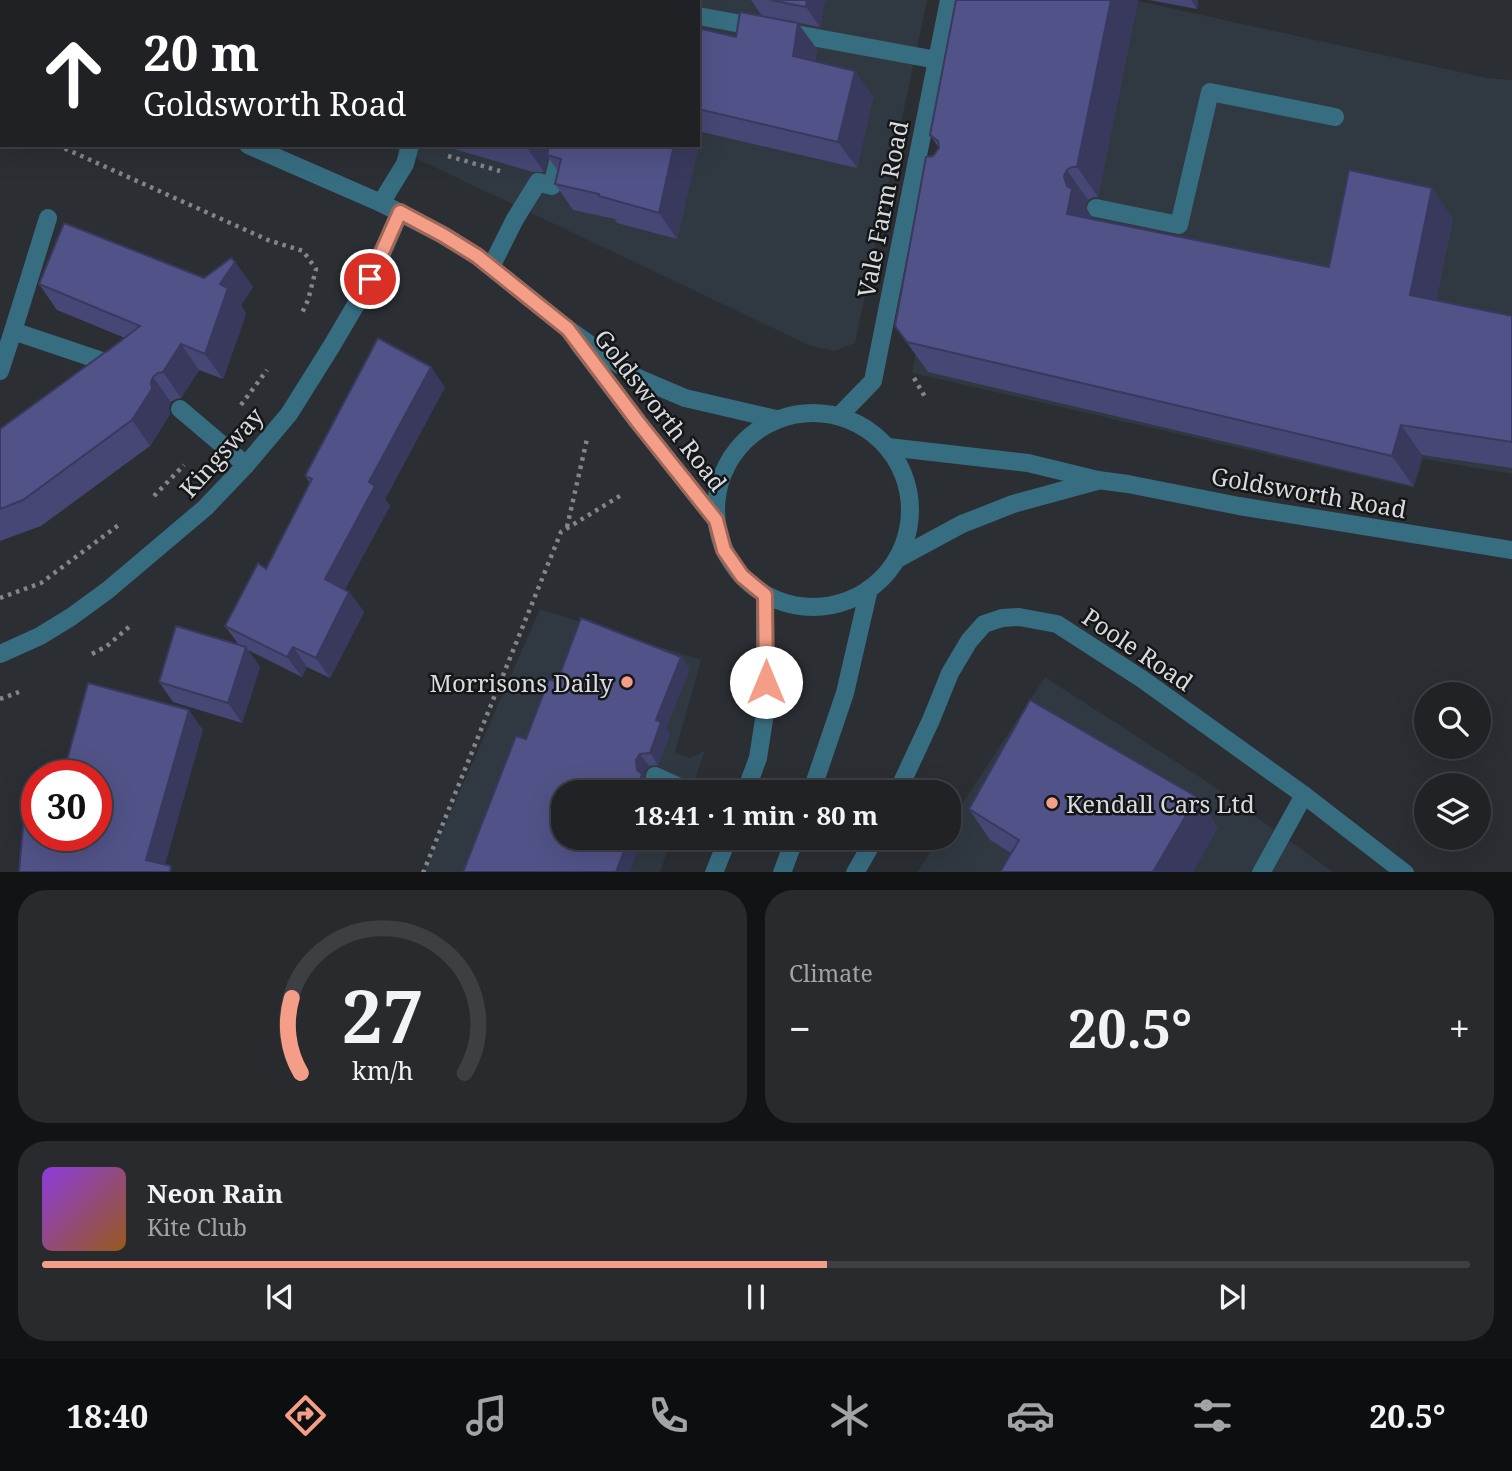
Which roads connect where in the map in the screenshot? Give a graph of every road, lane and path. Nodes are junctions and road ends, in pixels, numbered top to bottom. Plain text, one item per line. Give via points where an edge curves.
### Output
1 (949, 0) edge
2 (700, 14) edge
3 (937, 60) junction
4 (1335, 117) dead end
5 (61, 147) edge
6 (253, 147) edge
7 (409, 147) edge
8 (562, 147) edge
9 (444, 155) dead end
10 (538, 182) junction
11 (381, 203) junction
12 (1096, 208) dead end
13 (400, 212) junction
14 (48, 218) dead end
15 (303, 251) dead end
16 (492, 267) junction
17 (568, 329) junction
18 (13, 331) junction
19 (120, 368) edge
20 (0, 371) edge
21 (180, 409) dead end
22 (839, 416) junction
23 (776, 419) junction
24 (587, 439) dead end
25 (888, 447) junction
26 (246, 466) junction
27 (1098, 480) junction
28 (623, 494) dead end
29 (716, 520) junction
30 (567, 528) junction
31 (1512, 550) edge
32 (899, 558) junction
33 (869, 590) junction
34 (765, 595) junction
35 (0, 654) edge
36 (750, 780) edge
37 (815, 780) edge
38 (903, 780) edge
39 (1304, 795) junction
40 (723, 850) edge
41 (791, 850) edge
42 (868, 850) edge
43 (423, 872) edge
44 (714, 872) edge
45 (782, 872) edge
46 (856, 872) edge
47 (1262, 872) edge
48 (1404, 872) edge

1 - 3 street, Vale Farm Road
2 - 3 street
3 - 22 street, Vale Farm Road via 921,173 873,381
4 - 12 street via 1210,92 1179,225
5 - 15 path via 268,240
6 - 11 street, Goldsworth Road
7 - 11 street via 405,164
8 - 10 street via 552,186
9 - 10 path
10 - 16 street
11 - 13 street, Goldsworth Road
13 - 16 street, Goldsworth Road
13 - 26 street, Kingsway via 370,279 331,347 289,414
14 - 18 street
16 - 17 street, Goldsworth Road
17 - 23 street, Goldsworth Road via 638,378 685,398
17 - 29 street, Goldsworth Road
18 - 19 street
18 - 20 street
21 - 26 street
22 - 23 street via 808,412
22 - 25 street via 868,429
23 - 29 street via 749,437 729,460 718,490
24 - 30 path
25 - 27 street, Goldsworth Road via 1028,463
25 - 32 street via 903,470 910,496 910,527
26 - 35 street, Kingsway via 205,508 108,590 40,636
27 - 31 street, Goldsworth Road
27 - 32 street, Goldsworth Road via 1013,504 962,524
28 - 30 path
29 - 34 street via 724,550 742,576
30 - 43 path via 561,532
32 - 33 street
33 - 34 street via 824,607 794,606
33 - 37 street via 845,693
34 - 36 street via 765,713
38 - 39 street, Poole Road via 969,641 984,624 1019,617 1057,624
39 - 47 street
39 - 48 street, Poole Road
40 - 44 street
41 - 45 street
42 - 46 street

